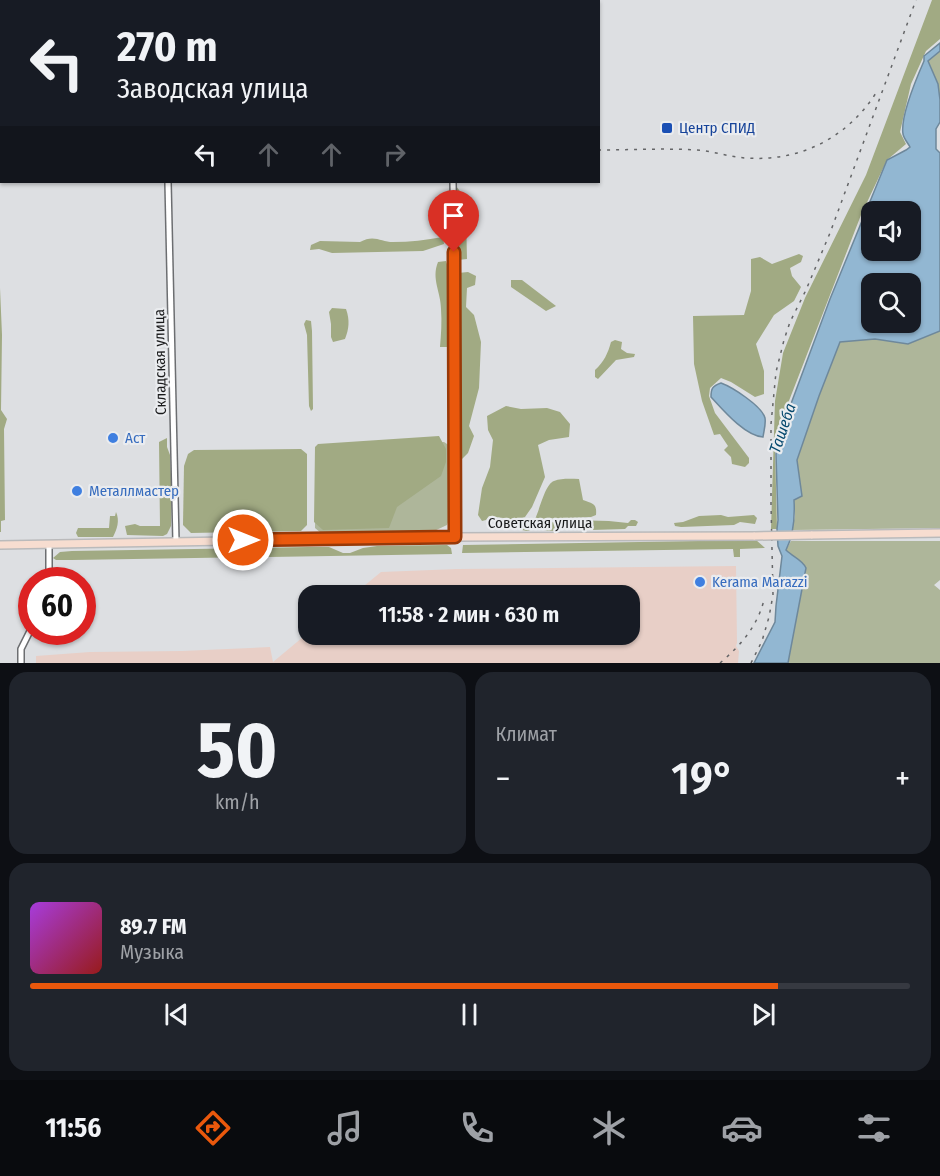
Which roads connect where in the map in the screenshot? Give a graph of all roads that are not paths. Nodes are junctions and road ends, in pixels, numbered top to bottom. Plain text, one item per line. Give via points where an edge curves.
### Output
1 (168, 183) edge
2 (453, 183) edge
3 (940, 533) edge
4 (455, 537) junction
5 (176, 542) junction
6 (49, 544) junction
7 (0, 545) edge
8 (50, 567) edge
9 (23, 645) edge
10 (21, 663) edge

1 - 5 street, Складская улица
2 - 4 street
3 - 4 main road, Советская улица, bridge
4 - 5 main road, Советская улица
5 - 6 main road, Советская улица
6 - 7 main road, Советская улица
6 - 8 street
9 - 10 street

